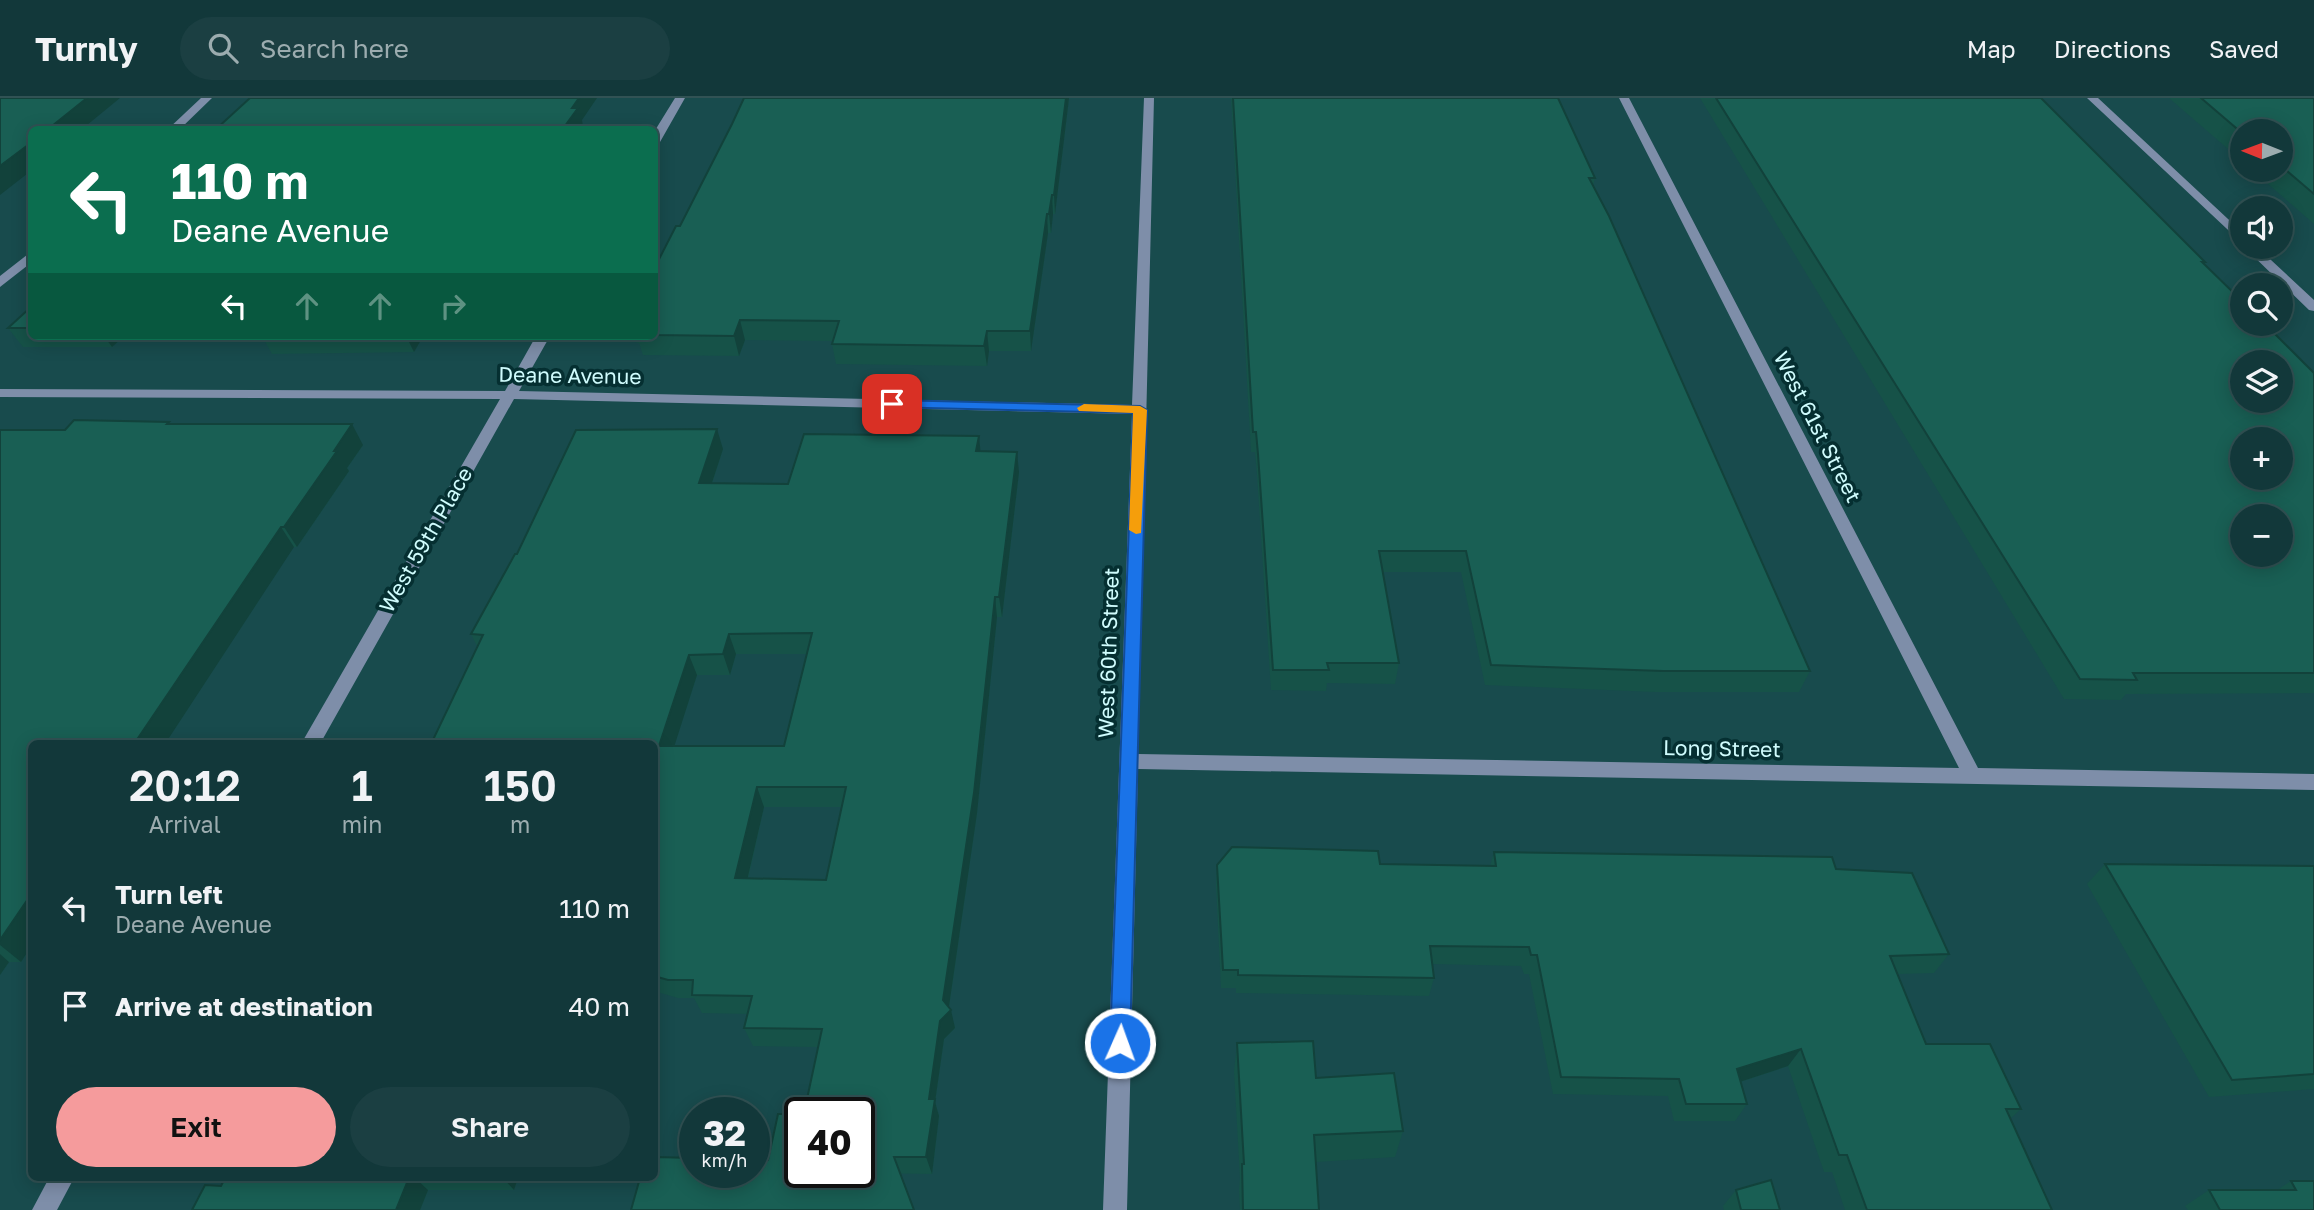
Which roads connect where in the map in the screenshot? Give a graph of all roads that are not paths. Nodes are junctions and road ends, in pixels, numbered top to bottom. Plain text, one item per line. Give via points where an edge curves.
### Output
1 (207, 98) edge
2 (680, 98) edge
3 (1149, 98) edge
4 (1624, 98) edge
5 (2092, 98) edge
6 (176, 126) edge
7 (658, 135) edge
8 (2230, 228) edge
9 (28, 258) edge
10 (2263, 259) edge
11 (0, 283) edge
12 (2314, 307) edge
13 (541, 340) edge
14 (0, 394) edge
15 (508, 396) junction
16 (1140, 410) junction
17 (312, 740) edge
18 (1128, 761) junction
19 (1972, 776) junction
20 (2314, 782) edge
21 (60, 1181) edge
22 (44, 1210) edge
23 (1115, 1210) edge

1 - 6 street
2 - 7 street
3 - 16 street, West 60th Street
4 - 19 street, West 61st Street
5 - 8 street
9 - 11 street
10 - 12 street
13 - 15 street, West 59th Place
14 - 15 street, Deane Avenue
15 - 16 street, Deane Avenue
15 - 17 street, West 59th Place
16 - 18 street, West 60th Street
18 - 19 street, Long Street
18 - 23 street, West 60th Street
19 - 20 street, Long Street
21 - 22 street

